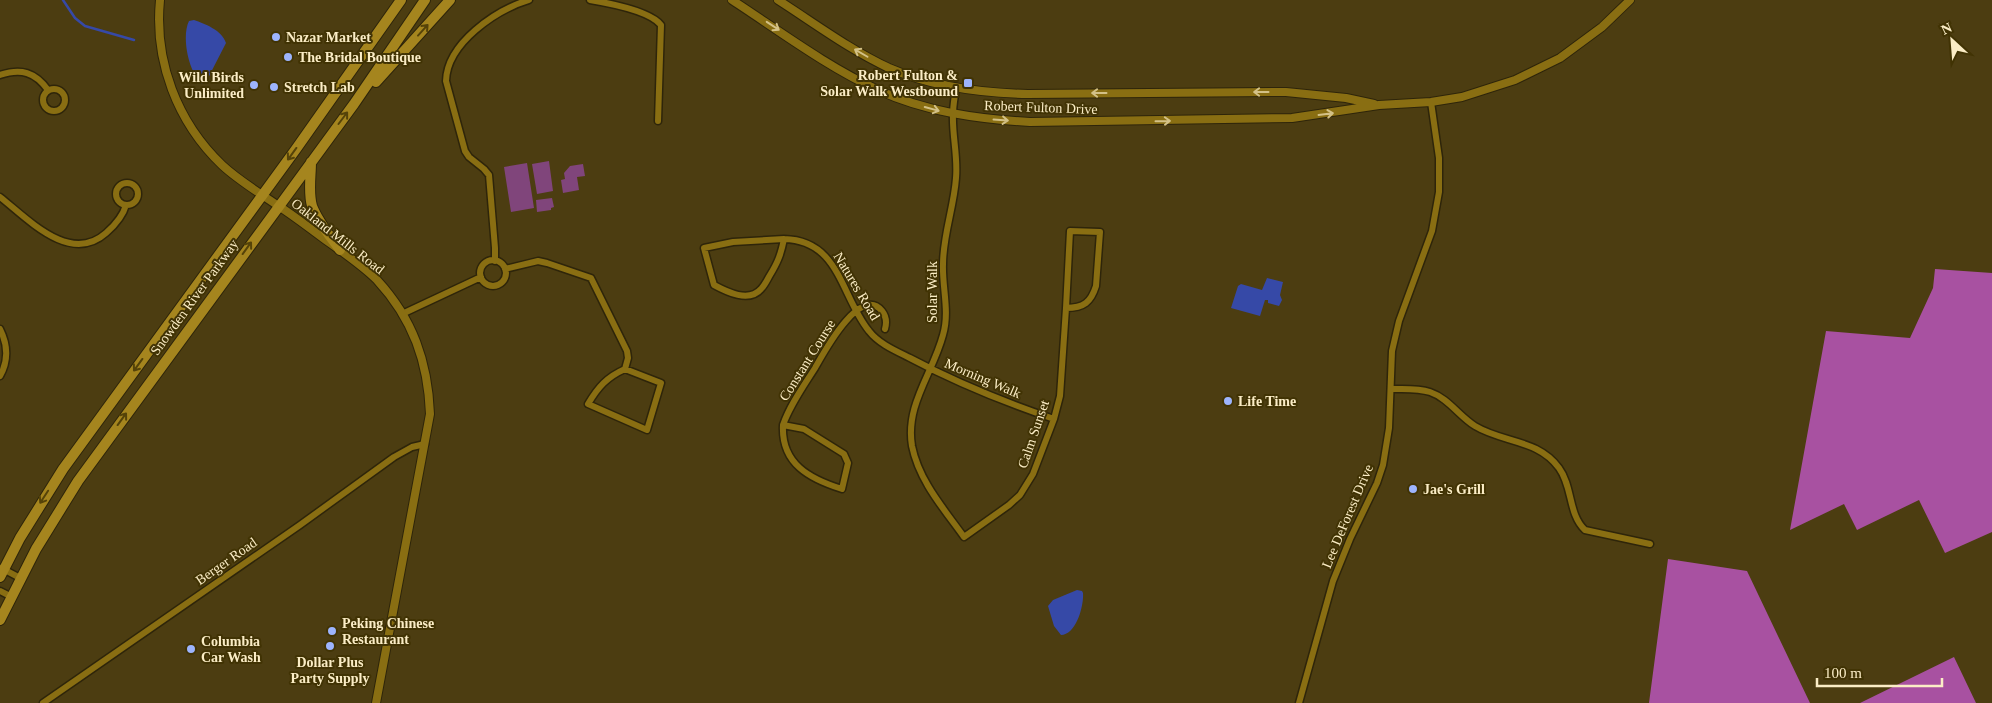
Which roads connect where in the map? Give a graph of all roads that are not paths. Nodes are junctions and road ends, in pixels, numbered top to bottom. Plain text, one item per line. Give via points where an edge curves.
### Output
1 (160, 0) edge
2 (401, 0) edge
3 (425, 0) edge
4 (450, 0) edge
5 (529, 0) edge
6 (590, 0) edge
7 (732, 0) edge
8 (778, 0) edge
9 (1630, 0) edge
10 (0, 75) edge
11 (956, 88) junction
12 (48, 90) dead end
13 (1431, 102) junction
14 (354, 104) junction
15 (1379, 105) junction
16 (953, 114) junction
17 (658, 121) dead end
18 (312, 161) junction
19 (262, 195) junction
20 (0, 197) edge
21 (126, 205) dead end
22 (278, 206) junction
23 (784, 239) junction
24 (340, 250) junction
25 (495, 261) junction
26 (505, 269) junction
27 (481, 277) junction
28 (1066, 308) junction
29 (856, 310) junction
30 (402, 314) junction
31 (0, 329) edge
32 (885, 329) dead end
33 (625, 369) junction
34 (931, 369) junction
35 (0, 376) edge
36 (1392, 388) junction
37 (1054, 418) junction
38 (783, 426) junction
39 (425, 444) junction
40 (964, 537) joint
41 (1650, 544) dead end
42 (1, 571) edge
43 (22, 579) junction
44 (0, 591) edge
45 (12, 597) junction
46 (0, 620) edge
47 (43, 703) edge
48 (376, 703) edge
49 (1299, 703) edge

1 - 19 street, Oakland Mills Road via 158,19 162,58 183,114 218,161
2 -> 19 main road, Snowden River Parkway
3 - 14 main road, Snowden River Parkway
14 -> 4 main road
5 - 25 street via 502,10 475,31 462,44 446,72 462,146 469,157 484,169 491,182
6 - 17 street via 648,16 660,25
7 -> 16 street, Robert Fulton Drive via 871,87
11 -> 8 street, Robert Fulton Drive via 927,82 889,68
9 - 13 street, Robert Fulton Drive via 1583,42 1544,66 1487,90
10 - 12 street via 18,72 33,75
15 -> 11 street, Robert Fulton Drive via 1286,92 1028,94
11 - 16 street, Solar Walk
13 - 15 street, Robert Fulton Drive
13 - 36 street, Lee DeForest Drive via 1439,158 1439,192 1432,231 1398,321 1390,364
18 -> 14 main road, Snowden River Parkway
16 -> 15 street, Robert Fulton Drive via 1030,122 1262,120
16 - 34 street, Solar Walk via 957,165 943,263 945,323
18 - 22 main road, Snowden River Parkway
18 - 24 main road via 312,205
19 - 22 street, Oakland Mills Road
19 -> 42 main road, Snowden River Parkway via 63,469
20 - 21 street via 54,238 76,244 90,243 103,236 120,218
22 - 24 street, Oakland Mills Road
43 -> 22 main road, Snowden River Parkway via 36,549 78,481
23 - 23 street, Natures Road via 780,258 756,294 736,294 714,285 704,248 733,242
23 - 29 street, Natures Road via 801,240 819,250 837,273
24 - 30 street, Oakland Mills Road via 376,279
25 - 26 street
25 - 27 street via 484,265
26 - 27 street via 505,278 497,285 487,284
26 - 33 street via 524,263 547,262 591,278 627,351
27 - 30 street
28 - 28 street, Calm Sunset via 1070,231 1100,232 1094,294 1083,306
28 - 37 street, Calm Sunset via 1060,396
29 - 32 street via 866,305 881,310 886,318
29 - 34 street, Natures Road via 874,337
29 - 38 street, Constant Course via 839,329 790,408
30 - 39 street, Oakland Mills Road via 417,343 429,387 430,414
31 - 35 street via 7,349
33 - 33 street via 607,379 588,404 647,430 661,383
34 - 37 street, Morning Walk via 998,400
34 - 40 street, Solar Walk via 914,409 912,446 926,484
36 - 41 street via 1429,391 1483,430 1537,448 1546,454 1567,481 1574,513 1585,530
36 - 49 street, Lee DeForest Drive via 1383,465 1333,581
37 - 40 street, Calm Sunset via 1033,474 1020,495
38 - 38 street via 804,429 844,454 848,463 842,489 806,474 798,467 786,448
39 - 47 street, Berger Road via 394,457
39 - 48 street, Oakland Mills Road
42 - 43 street
43 - 45 main road, Snowden River Parkway
44 - 45 street
45 - 46 main road, Snowden River Parkway

